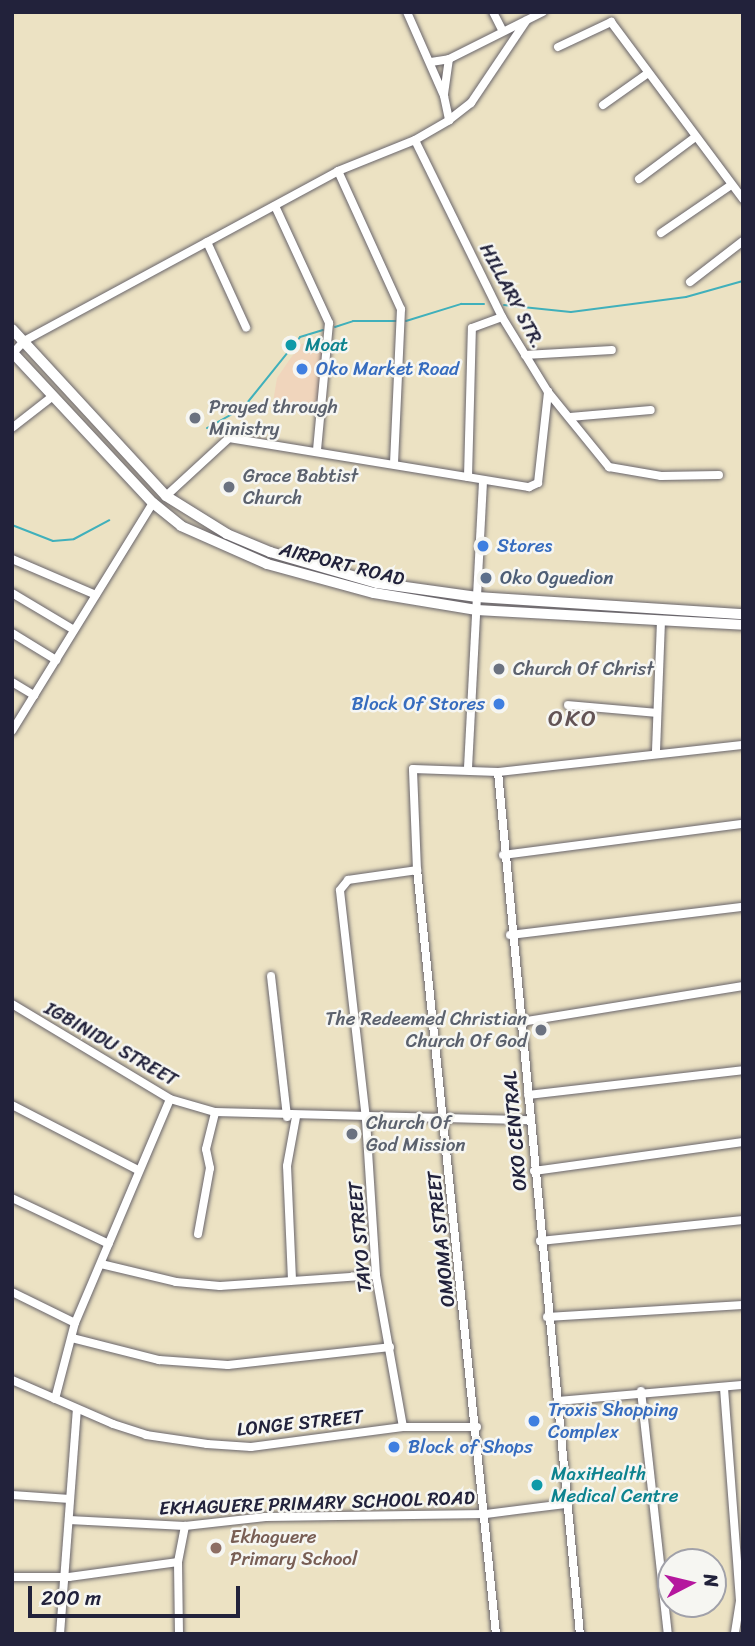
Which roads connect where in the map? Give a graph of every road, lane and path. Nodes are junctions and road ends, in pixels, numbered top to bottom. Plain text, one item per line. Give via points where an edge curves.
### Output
1 (407, 12) edge
2 (493, 12) edge
3 (543, 12) edge
4 (526, 21) junction
5 (502, 30) junction
6 (558, 47) dead end
7 (449, 59) junction
8 (430, 62) junction
9 (648, 73) junction
10 (444, 96) junction
11 (604, 105) dead end
12 (449, 120) junction
13 (694, 138) junction
14 (415, 140) junction
15 (338, 171) junction
16 (639, 179) dead end
17 (731, 185) junction
18 (743, 199) edge
19 (275, 206) junction
20 (661, 233) dead end
21 (743, 241) edge
22 (207, 242) junction
23 (690, 282) dead end
24 (502, 317) junction
25 (246, 327) dead end
26 (12, 329) edge
27 (24, 341) junction
28 (612, 350) dead end
29 (12, 352) edge
30 (525, 355) junction
31 (548, 392) junction
32 (53, 396) junction
33 (651, 410) dead end
34 (570, 417) junction
35 (12, 428) edge
36 (317, 451) junction
37 (394, 464) junction
38 (719, 475) dead end
39 (468, 477) junction
40 (483, 480) junction
41 (166, 496) junction
42 (153, 503) junction
43 (12, 559) edge
44 (12, 593) edge
45 (96, 595) junction
46 (477, 597) junction
47 (477, 610) junction
48 (743, 614) edge
49 (661, 620) junction
50 (743, 625) edge
51 (74, 630) junction
52 (12, 633) edge
53 (56, 660) junction
54 (12, 682) edge
55 (34, 695) junction
56 (568, 705) dead end
57 (657, 713) junction
58 (12, 731) edge
59 (743, 745) edge
60 (656, 751) junction
61 (468, 768) junction
62 (498, 772) junction
63 (743, 824) edge
64 (503, 855) junction
65 (417, 870) junction
66 (743, 906) edge
67 (510, 935) junction
68 (271, 976) dead end
69 (743, 986) edge
70 (12, 1004) edge
71 (522, 1022) junction
72 (743, 1070) edge
73 (528, 1095) junction
74 (170, 1099) junction
75 (12, 1105) edge
76 (215, 1112) junction
77 (292, 1117) junction
78 (366, 1119) junction
79 (444, 1119) junction
80 (530, 1120) junction
81 (743, 1142) edge
82 (138, 1170) junction
83 (534, 1171) junction
84 (12, 1198) edge
85 (743, 1220) edge
86 (198, 1234) dead end
87 (540, 1241) junction
88 (109, 1244) junction
89 (102, 1264) junction
90 (376, 1275) junction
91 (292, 1280) junction
92 (12, 1292) edge
93 (743, 1305) edge
94 (547, 1317) junction
95 (75, 1323) junction
96 (72, 1338) junction
97 (390, 1347) junction
98 (12, 1380) edge
99 (743, 1385) edge
100 (724, 1388) junction
101 (641, 1391) junction
102 (55, 1399) junction
103 (559, 1401) junction
104 (77, 1410) junction
105 (403, 1427) junction
106 (477, 1427) junction
107 (12, 1495) edge
108 (70, 1499) junction
109 (565, 1504) junction
110 (486, 1514) junction
111 (69, 1520) junction
112 (185, 1526) junction
113 (178, 1562) junction
114 (65, 1575) junction
115 (12, 1577) edge
116 (60, 1634) edge
117 (178, 1634) edge
118 (496, 1634) edge
119 (580, 1634) edge
120 (668, 1634) edge
121 (735, 1634) edge

1 - 8 street
2 - 5 street
3 - 4 street
4 - 5 street
4 - 12 street via 471,103
5 - 7 street
6 - 9 street via 611,22
7 - 8 street
7 - 10 street
8 - 10 street
9 - 11 street
9 - 13 street
10 - 12 street
12 - 14 street
13 - 16 street
13 - 17 street
14 - 15 street
14 - 24 street, HILLARY STR.
15 - 19 street
15 - 37 street via 401,309
17 - 18 street
17 - 20 street
19 - 22 street
19 - 36 street via 329,323
21 - 23 street
22 - 25 street
22 - 27 street
24 - 30 street, HILLARY STR.
24 - 39 street via 472,328
26 - 27 main road, AIRPORT ROAD
27 - 29 street
27 - 41 main road, AIRPORT ROAD
28 - 30 street
29 - 32 main road, AIRPORT ROAD
30 - 31 street, HILLARY STR.
31 - 34 street, HILLARY STR.
31 - 40 street via 538,482 529,487
32 - 35 street
32 - 42 main road, AIRPORT ROAD
33 - 34 street
34 - 38 street, HILLARY STR. via 609,467 661,476
36 - 37 street
36 - 41 street via 229,438
37 - 39 street
39 - 40 street
40 - 46 street
41 - 46 main road, AIRPORT ROAD via 228,534 270,552 377,583
42 - 45 street
42 - 47 main road, AIRPORT ROAD via 181,526 267,564 374,593
43 - 45 street
44 - 51 street
45 - 51 street
46 - 47 street
46 - 48 main road, AIRPORT ROAD
47 - 49 main road, AIRPORT ROAD
47 - 61 street
49 - 50 main road, AIRPORT ROAD
49 - 57 street
51 - 53 street
52 - 53 street
53 - 55 street
54 - 55 street
55 - 58 street
56 - 57 street
57 - 60 street
59 - 60 street
60 - 62 street
61 - 62 street
61 - 65 street, OMOMA STREET via 413,769
62 - 64 street, OKO CENTRAL
63 - 64 street
64 - 67 street, OKO CENTRAL
65 - 78 street, TAYO STREET via 348,880 340,890
65 - 79 street, OMOMA STREET
66 - 67 street
67 - 71 street, OKO CENTRAL
68 - 77 street
69 - 71 street
70 - 74 street, IGBINIDU STREET
71 - 73 street, OKO CENTRAL
72 - 73 street
73 - 80 street, OKO CENTRAL
74 - 76 street, IGBINIDU STREET
74 - 82 street
75 - 82 street
76 - 77 street, IGBINIDU STREET
76 - 86 street via 206,1149 210,1168
77 - 78 street, IGBINIDU STREET
77 - 91 street via 287,1166
78 - 79 street, IGBINIDU STREET
78 - 90 street, TAYO STREET
79 - 80 street, IGBINIDU STREET
79 - 106 street, OMOMA STREET
80 - 83 street, OKO CENTRAL
81 - 83 street
82 - 88 street
83 - 87 street, OKO CENTRAL
84 - 88 street
85 - 87 street
87 - 94 street, OKO CENTRAL
88 - 89 street
89 - 91 street via 176,1282 220,1286
89 - 95 street
90 - 91 street
90 - 97 street, TAYO STREET
92 - 95 street
93 - 94 street
94 - 103 street, OKO CENTRAL
95 - 96 street
96 - 97 street via 159,1360 228,1365
96 - 102 street
97 - 105 street, TAYO STREET
98 - 102 street, LONGE STREET
99 - 100 street
100 - 101 street
100 - 121 street via 740,1601
101 - 103 street
101 - 120 street
102 - 104 street, LONGE STREET
103 - 109 street, OKO CENTRAL
104 - 105 street, LONGE STREET via 146,1435 241,1446
104 - 108 street
105 - 106 street, LONGE STREET
106 - 110 street, OMOMA STREET
107 - 108 street
108 - 111 street
109 - 110 street, EKHAGUERE PRIMARY SCHOOL ROAD
109 - 119 street, OKO CENTRAL
110 - 112 street, EKHAGUERE PRIMARY SCHOOL ROAD via 265,1517
110 - 118 street, OMOMA STREET
111 - 112 street, EKHAGUERE PRIMARY SCHOOL ROAD
111 - 114 street
112 - 113 street
113 - 114 street
113 - 117 street
114 - 115 street
114 - 116 street

